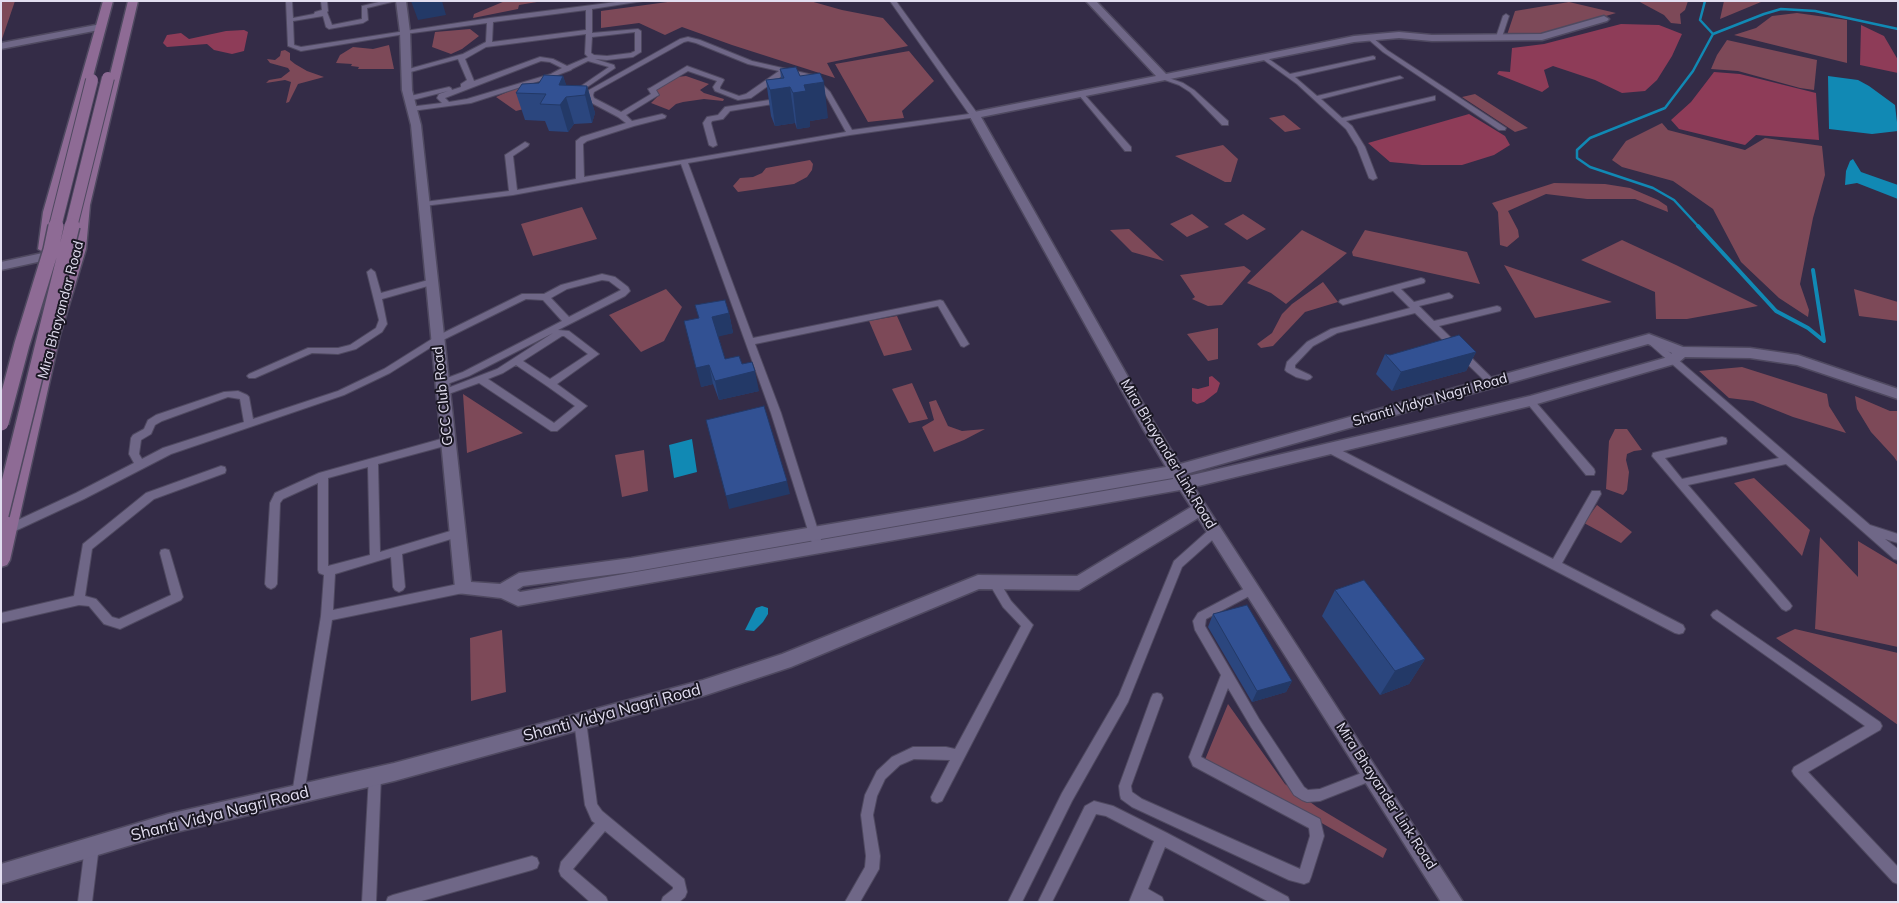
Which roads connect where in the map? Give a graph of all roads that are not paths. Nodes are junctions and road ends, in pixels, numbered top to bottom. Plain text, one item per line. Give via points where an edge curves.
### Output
1 (108, 1) edge
2 (133, 1) edge
3 (289, 1) edge
4 (324, 1) edge
5 (374, 1) edge
6 (393, 1) edge
7 (401, 1) edge
8 (640, 1) edge
9 (893, 1) edge
10 (1091, 1) edge
11 (357, 2) edge
12 (589, 8) junction
13 (1506, 16) dead end
14 (290, 19) junction
15 (1604, 19) dead end
16 (490, 20) junction
17 (404, 27) junction
18 (101, 28) junction
19 (589, 33) junction
20 (1499, 37) junction
21 (1370, 38) junction
22 (320, 44) junction
23 (301, 45) dead end
24 (487, 45) junction
25 (1, 46) edge
26 (121, 51) junction
27 (93, 56) junction
28 (462, 56) junction
29 (1264, 58) junction
30 (1373, 58) dead end
31 (569, 69) junction
32 (786, 70) junction
33 (406, 71) junction
34 (498, 75) junction
35 (1289, 76) junction
36 (1164, 78) junction
37 (1400, 78) dead end
38 (538, 80) junction
39 (546, 83) edge
40 (512, 87) junction
41 (571, 93) edge
42 (828, 93) junction
43 (818, 94) edge
44 (1081, 94) junction
45 (1316, 98) junction
46 (1432, 98) dead end
47 (789, 99) edge
48 (410, 104) junction
49 (448, 104) junction
50 (621, 115) junction
51 (974, 115) junction
52 (662, 116) dead end
53 (1341, 120) junction
54 (1225, 123) dead end
55 (632, 124) junction
56 (1502, 128) dead end
57 (850, 133) junction
58 (525, 144) dead end
59 (713, 145) dead end
60 (1128, 149) dead end
61 (684, 161) junction
62 (1373, 178) dead end
63 (580, 181) junction
64 (513, 193) junction
65 (424, 204) junction
66 (77, 255) junction
67 (42, 263) junction
68 (1, 266) edge
69 (371, 272) dead end
70 (1, 274) edge
71 (1421, 281) dead end
72 (432, 282) junction
73 (1395, 288) junction
74 (1448, 296) dead end
75 (377, 297) junction
76 (544, 297) junction
77 (1343, 302) dead end
78 (1415, 307) junction
79 (1497, 309) dead end
80 (568, 322) junction
81 (1432, 325) junction
82 (438, 339) junction
83 (749, 342) junction
84 (964, 344) dead end
85 (1677, 356) junction
86 (516, 361) junction
87 (252, 376) dead end
88 (1307, 377) dead end
89 (480, 379) junction
90 (1492, 383) junction
91 (550, 384) junction
92 (2, 388) edge
93 (443, 388) junction
94 (1898, 394) edge
95 (1530, 401) junction
96 (1, 423) edge
97 (249, 424) junction
98 (448, 441) junction
99 (1722, 441) dead end
100 (1331, 449) junction
101 (1788, 460) junction
102 (373, 463) junction
103 (140, 465) junction
104 (221, 470) dead end
105 (1590, 472) dead end
106 (323, 476) junction
107 (1181, 477) junction
108 (1680, 483) junction
109 (1596, 494) dead end
110 (1200, 509) junction
111 (5, 522) edge
112 (1864, 526) junction
113 (1215, 532) junction
114 (457, 533) junction
115 (1898, 539) edge
116 (816, 541) junction
117 (396, 551) junction
118 (165, 553) dead end
119 (1898, 556) edge
120 (375, 558) junction
121 (1, 560) edge
122 (1555, 566) junction
123 (330, 571) junction
124 (994, 582) junction
125 (271, 584) dead end
126 (399, 587) dead end
127 (463, 588) junction
128 (1253, 589) junction
129 (511, 595) junction
130 (79, 600) junction
131 (1786, 606) dead end
132 (1717, 615) dead end
133 (328, 616) junction
134 (1, 618) edge
135 (1679, 629) dead end
136 (1227, 675) junction
137 (1157, 698) dead end
138 (580, 722) junction
139 (959, 756) junction
140 (1372, 775) junction
141 (375, 776) junction
142 (298, 794) junction
143 (937, 797) dead end
144 (605, 822) junction
145 (1162, 838) junction
146 (92, 846) junction
147 (532, 863) dead end
148 (1, 874) edge
149 (1898, 877) edge
150 (1138, 897) edge
151 (85, 902) edge
152 (369, 902) edge
153 (393, 902) edge
154 (602, 902) edge
155 (668, 902) edge
156 (852, 902) edge
157 (1015, 902) edge
158 (1045, 902) edge
159 (1157, 902) edge
160 (1283, 902) edge
161 (1453, 902) edge

1 - 18 main road
2 - 26 main road, Mira Bhayandar Road
3 - 14 street
4 - 14 street via 325,12
5 - 11 street
6 - 14 street via 364,7 363,21 329,27 325,14
7 - 17 street, GCC Club Road
8 - 12 street
9 - 51 street, Mira Bhayander Link Road
10 - 36 street
12 - 16 street
12 - 19 street
13 - 20 street
14 - 22 street via 291,46 300,49
15 - 20 street via 1542,37
16 - 17 street
16 - 24 street
17 - 22 street
17 - 33 street, GCC Club Road
18 - 25 street
18 - 27 main road
19 - 19 street via 588,54 592,57 607,58 638,52 636,30
19 - 24 street
20 - 21 street via 1399,35
21 - 29 street via 1354,38
21 - 56 street
22 - 23 street
24 - 28 street
26 - 66 main road, Mira Bhayandar Road via 84,206
26 - 111 main road, bridge via 111,64
27 - 67 main road via 50,212
27 - 96 main road, bridge via 96,68 51,250
28 - 33 street
28 - 48 street via 470,83
29 - 35 street
29 - 36 street
30 - 35 street
31 - 34 street via 544,59
31 - 38 street
31 - 41 street via 589,59 612,67
32 - 42 street via 811,76
32 - 50 street via 748,96 738,98 718,90 716,87 721,80 687,68 652,89 655,95
32 - 50 street via 750,63 693,39 682,40 590,91 590,99
33 - 48 street, GCC Club Road
34 - 40 street
34 - 49 street via 442,96
35 - 45 street
36 - 44 street
36 - 54 street via 1192,91
37 - 45 street
38 - 39 street
38 - 40 street
40 - 49 street
42 - 43 street
42 - 57 street
44 - 51 street
44 - 60 street
45 - 53 street
46 - 53 street
47 - 59 street via 728,109 723,115 710,119 707,122
48 - 49 street
48 - 65 street, GCC Club Road via 416,125
50 - 55 street
51 - 57 street
51 - 107 street, Mira Bhayander Link Road
52 - 55 street
53 - 62 street via 1361,146
55 - 63 street via 578,143
57 - 61 street
58 - 64 street via 509,155
61 - 63 street
61 - 83 street
63 - 64 street
64 - 65 street
65 - 72 street, GCC Club Road
66 - 67 street
66 - 111 main road, Mira Bhayandar Road via 52,335
67 - 68 street
67 - 70 street
67 - 92 main road
69 - 75 street
71 - 73 street
72 - 75 street
72 - 82 street, GCC Club Road
73 - 77 street
73 - 78 street
74 - 78 street
75 - 87 street via 383,324 372,336 346,349 311,350
76 - 80 street
76 - 80 street via 564,287 602,277 612,279 625,288 622,294
76 - 82 street via 525,296
78 - 81 street
78 - 88 street via 1334,331 1310,344 1290,364 1290,370
79 - 81 street
80 - 93 street
81 - 90 street via 1451,349
82 - 93 street, GCC Club Road
82 - 97 street via 387,371 341,393
83 - 84 street via 940,303
83 - 116 street via 776,413
85 - 90 street, Shanti Vidya Nagri Road via 1649,339
85 - 94 street, Shanti Vidya Nagri Road via 1750,353 1798,360
85 - 95 street, Shanti Vidya Nagri Road
85 - 101 street
86 - 89 street
86 - 91 street
86 - 91 street via 560,332 593,352 592,356
89 - 91 street via 554,428 582,406
89 - 93 street
90 - 107 street, Shanti Vidya Nagri Road
93 - 98 street, GCC Club Road
95 - 100 street, Shanti Vidya Nagri Road
95 - 105 street
97 - 103 street via 167,451
97 - 103 street via 244,398 238,394 227,394 159,418 151,422 148,431 136,438 134,454
98 - 102 street
98 - 114 street, GCC Club Road
99 - 108 street via 1657,456
100 - 107 street, Shanti Vidya Nagri Road
100 - 122 street
101 - 108 street
101 - 112 street
102 - 106 street
102 - 120 street
103 - 111 street via 80,496
104 - 130 street via 150,496 87,547
106 - 123 street via 322,566 323,570
106 - 125 street via 276,499
107 - 110 street, Mira Bhayander Link Road
107 - 116 street
108 - 131 street
109 - 122 street
110 - 113 street, Mira Bhayander Link Road
110 - 124 street, Shanti Vidya Nagri Road via 1079,584
111 - 121 main road, Mira Bhayandar Road
112 - 115 street
112 - 119 street
113 - 128 street, Mira Bhayander Link Road
113 - 157 street via 1178,564 1124,698 1067,797
114 - 117 street
114 - 127 street, GCC Club Road
116 - 129 street
116 - 129 street via 519,580
117 - 120 street
117 - 126 street
118 - 130 street via 177,597 120,624 108,622 92,602
120 - 123 street
122 - 135 street
123 - 133 street
124 - 138 street, Shanti Vidya Nagri Road via 978,582 785,661
124 - 139 street via 1009,607 1027,625
127 - 129 street
127 - 133 street
128 - 136 street via 1202,616 1199,621 1199,627
128 - 140 street, Mira Bhayander Link Road
130 - 134 street
132 - 149 street via 1876,726 1798,771
133 - 142 street
136 - 137 street via 1197,762 1315,824 1317,836 1304,877 1145,807 1126,795 1125,786
136 - 140 street via 1303,794 1313,796
138 - 141 street, Shanti Vidya Nagri Road
138 - 144 street via 591,805
139 - 143 street
139 - 156 street via 913,753 896,761 881,775 871,795 867,815 872,870
140 - 161 street, Mira Bhayander Link Road
141 - 142 street, Shanti Vidya Nagri Road
141 - 152 street
142 - 146 street, Shanti Vidya Nagri Road via 168,824
144 - 154 street via 566,867
144 - 155 street via 679,884 680,892
145 - 150 street
145 - 158 street via 1108,810 1094,807
145 - 160 street
146 - 148 street, Shanti Vidya Nagri Road
146 - 151 street
147 - 153 street
150 - 159 street

